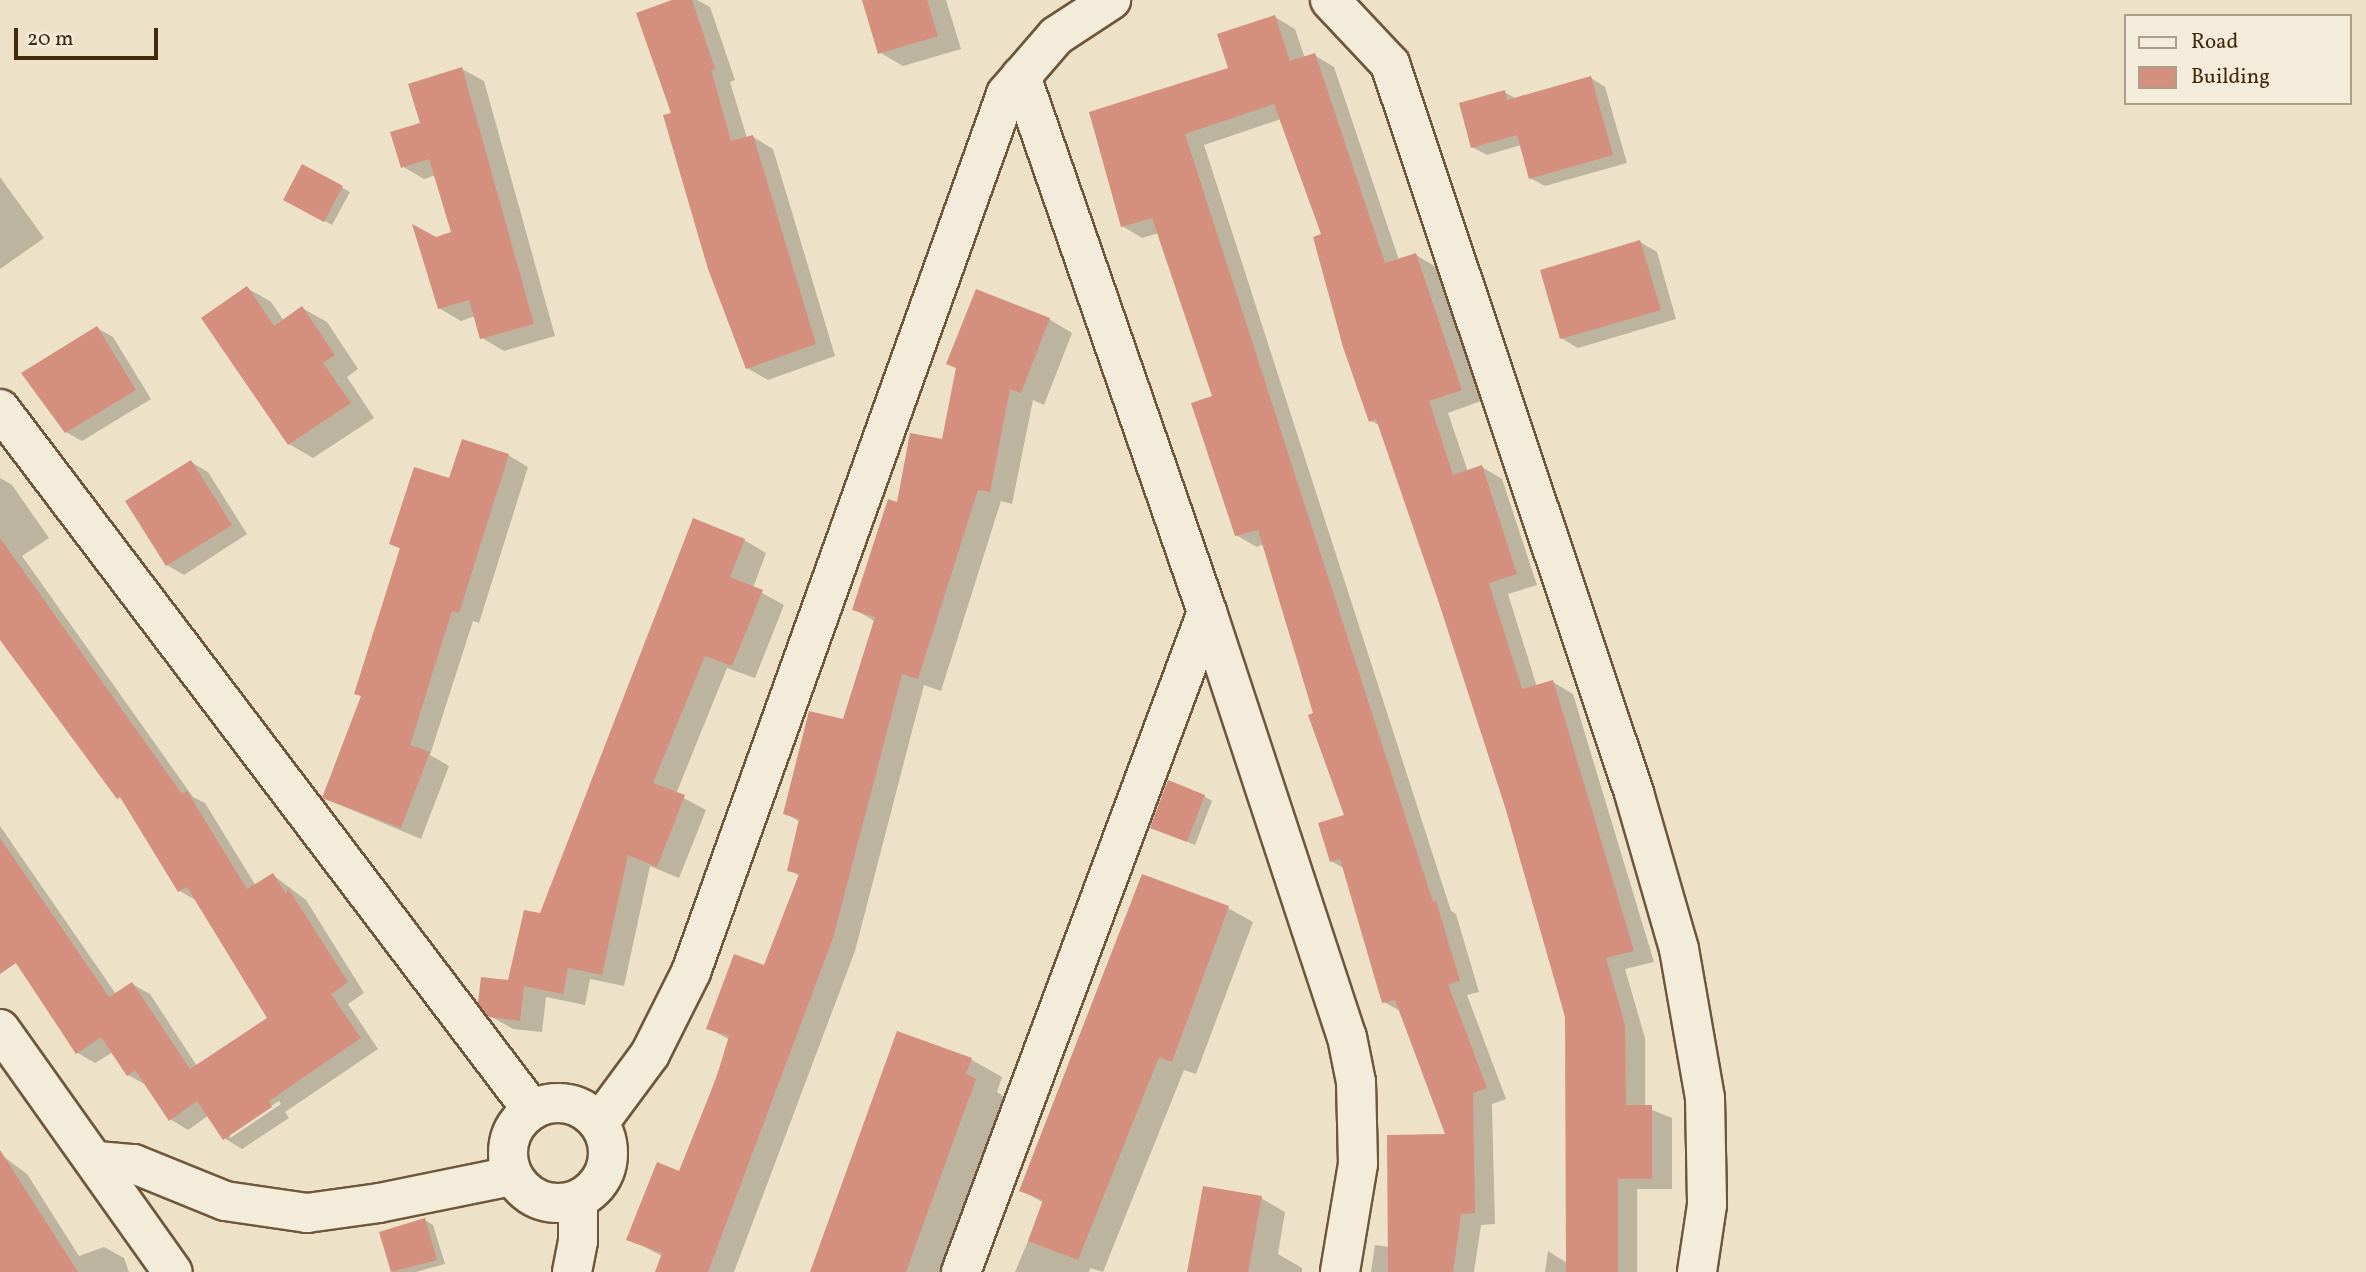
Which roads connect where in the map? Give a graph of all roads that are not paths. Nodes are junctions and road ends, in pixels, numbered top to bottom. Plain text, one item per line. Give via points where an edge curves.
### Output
1 (1111, 0) edge
2 (1330, 0) edge
3 (1021, 76) junction
4 (0, 409) edge
5 (1207, 612) junction
6 (0, 1029) edge
7 (532, 1110) junction
8 (598, 1123) junction
9 (97, 1161) junction
10 (512, 1176) junction
11 (578, 1200) junction
12 (173, 1272) edge
13 (572, 1272) edge
14 (961, 1272) edge
15 (1340, 1272) edge
16 (1698, 1272) edge

1 - 3 street via 1056,36
2 - 16 street via 1390,64 1634,793 1679,949 1705,1098 1707,1205
3 - 5 street
3 - 8 street via 1006,94 965,200 691,972 650,1054
4 - 7 street
5 - 14 street
5 - 15 street via 1352,1059 1358,1164
6 - 9 street
7 - 8 street via 560,1103 575,1105
7 - 10 street via 520,1119 509,1139
8 - 11 street via 609,1151 607,1166 601,1181
9 - 10 street via 134,1164 225,1201 307,1213
9 - 12 street
10 - 11 street via 533,1198 555,1203
11 - 13 street

